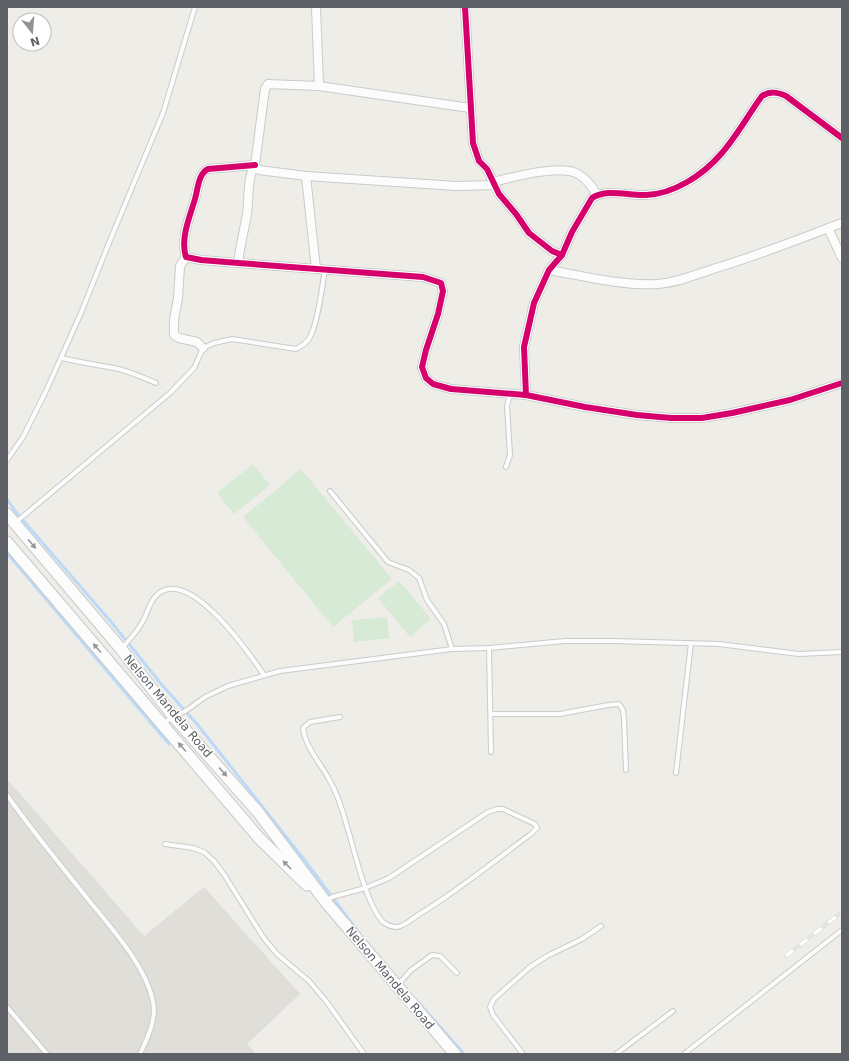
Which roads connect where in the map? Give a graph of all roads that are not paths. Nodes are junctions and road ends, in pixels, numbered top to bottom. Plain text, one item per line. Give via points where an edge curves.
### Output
1 (196, 7) edge
2 (316, 7) edge
3 (465, 7) edge
4 (319, 86) junction
5 (470, 108) junction
6 (842, 138) edge
7 (255, 165) junction
8 (306, 176) junction
9 (494, 184) junction
10 (597, 195) junction
11 (842, 223) edge
12 (828, 228) junction
13 (562, 255) junction
14 (186, 257) junction
15 (842, 258) edge
16 (238, 263) junction
17 (316, 269) junction
18 (325, 270) junction
19 (549, 270) junction
20 (203, 348) junction
21 (61, 358) junction
22 (156, 382) dead end
23 (842, 383) edge
24 (510, 393) junction
25 (526, 395) junction
26 (7, 460) edge
27 (506, 467) dead end
28 (330, 491) dead end
29 (7, 514) edge
30 (15, 523) junction
31 (7, 542) edge
32 (691, 644) junction
33 (489, 648) junction
34 (121, 649) junction
35 (452, 649) junction
36 (842, 652) edge
37 (264, 676) junction
38 (492, 714) junction
39 (174, 717) junction
40 (340, 717) dead end
41 (162, 724) junction
42 (491, 752) dead end
43 (626, 770) dead end
44 (676, 773) dead end
45 (7, 795) edge
46 (165, 844) dead end
47 (365, 888) junction
48 (325, 901) junction
49 (602, 926) dead end
50 (842, 930) edge
51 (457, 973) dead end
52 (397, 985) junction
53 (7, 1007) edge
54 (673, 1011) dead end
55 (47, 1054) edge
56 (140, 1054) edge
57 (364, 1054) edge
58 (455, 1054) edge
59 (524, 1054) edge
60 (616, 1054) edge
61 (684, 1054) edge

1 - 21 lane via 163,113
2 - 4 street
3 - 5 street
4 - 5 street
4 - 7 street via 268,84 265,89
5 - 9 street via 473,143 479,161 487,169
6 - 10 street via 786,96 766,93 721,154 681,186 647,195
7 - 8 street via 259,170
7 - 14 street via 204,171 187,225 184,249
7 - 16 street via 250,178 247,214
8 - 9 street via 468,186
8 - 17 street
9 - 10 street via 540,172 572,171 587,181
9 - 13 street via 529,234
10 - 13 street via 586,206
11 - 12 street
12 - 15 street
12 - 19 street via 748,258 667,283 624,282
13 - 19 street
14 - 16 street
14 - 20 street via 179,270 174,335 197,342
16 - 17 street
17 - 18 street
18 - 20 lane via 314,326 304,344 296,349 232,339
18 - 24 street via 423,277 441,282 443,291 438,314 422,366 426,378 432,384 451,389
19 - 25 street via 534,303 525,342
20 - 30 lane via 194,368 170,392
21 - 22 lane via 115,368
21 - 26 lane via 23,437
23 - 25 street via 784,401 702,418 637,415
24 - 25 street
24 - 27 lane via 507,406 510,455
28 - 35 lane via 388,562 409,570 419,578 426,600 444,624
29 - 30 main road, Nelson Mandela Road
30 -> 34 main road, Nelson Mandela Road
41 -> 31 main road, Nelson Mandela Road
32 - 33 lane via 664,641 565,641
32 - 36 lane via 719,644 799,654
32 - 44 lane
33 - 35 lane
33 - 38 lane
34 - 37 lane via 144,619 154,598 167,588 176,589 190,593 218,617 247,650
34 - 39 main road, Nelson Mandela Road
35 - 37 lane via 287,670
37 - 39 lane via 228,686 205,696
38 - 42 lane
38 - 43 lane via 560,714 619,704 624,719
39 - 41 lane
39 -> 48 main road, Nelson Mandela Road via 258,812
40 - 47 lane via 310,722 303,728 309,745 340,803
48 -> 41 main road, Nelson Mandela Road via 259,838
45 - 56 lane via 120,940 147,981 153,1003 153,1020
46 - 57 lane via 193,848 204,852 214,861 263,937 326,1001
47 - 47 lane via 375,912 384,922 397,927 433,906 531,834 536,828 535,824 497,808 389,878
47 - 48 lane
48 - 52 main road, Nelson Mandela Road
49 - 59 lane via 530,967 494,999 490,1007 494,1016
50 - 61 lane
51 - 52 lane via 440,956 432,955 410,971
52 - 58 main road, Nelson Mandela Road
53 - 55 lane
54 - 60 lane

